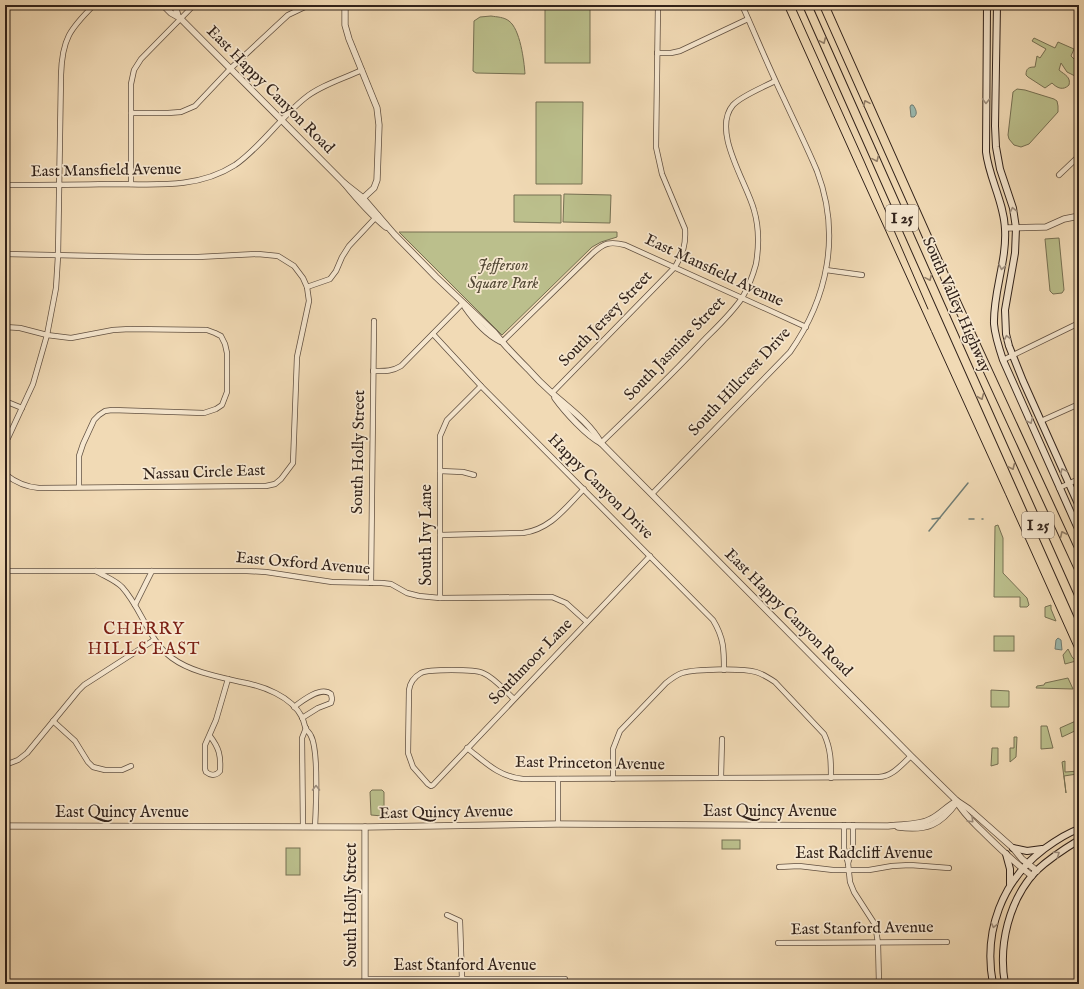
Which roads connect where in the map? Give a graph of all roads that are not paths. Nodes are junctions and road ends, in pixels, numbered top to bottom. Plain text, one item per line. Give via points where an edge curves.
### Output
1 (94, 5) edge
2 (163, 5) edge
3 (172, 5) edge
4 (194, 5) edge
5 (309, 5) edge
6 (345, 5) edge
7 (658, 5) edge
8 (742, 5) edge
9 (807, 5) edge
10 (824, 5) edge
11 (987, 5) edge
12 (997, 5) edge
13 (179, 17) junction
14 (748, 19) junction
15 (657, 53) junction
16 (230, 69) junction
17 (362, 70) junction
18 (775, 81) junction
19 (131, 114) junction
20 (281, 120) junction
21 (1079, 156) edge
22 (1059, 175) dead end
23 (130, 184) junction
24 (5, 185) edge
25 (59, 185) junction
26 (361, 200) junction
27 (377, 216) junction
28 (1079, 216) edge
29 (1006, 228) junction
30 (1016, 228) junction
31 (5, 254) edge
32 (58, 256) junction
33 (675, 267) junction
34 (826, 270) junction
35 (862, 275) dead end
36 (307, 287) junction
37 (742, 298) junction
38 (463, 303) junction
39 (374, 321) dead end
40 (1079, 323) edge
41 (5, 327) edge
42 (806, 327) junction
43 (433, 334) junction
44 (47, 335) junction
45 (502, 342) junction
46 (1012, 355) junction
47 (1003, 360) junction
48 (373, 371) junction
49 (481, 386) junction
50 (552, 393) junction
51 (5, 401) edge
52 (1079, 404) edge
53 (22, 408) junction
54 (1040, 421) junction
55 (5, 442) edge
56 (602, 443) junction
57 (440, 472) junction
58 (5, 474) edge
59 (474, 475) dead end
60 (1079, 479) edge
61 (1069, 484) junction
62 (79, 487) junction
63 (1059, 488) junction
64 (584, 489) junction
65 (652, 494) junction
66 (1079, 506) edge
67 (1079, 531) edge
68 (440, 535) junction
69 (650, 556) junction
70 (1079, 569) edge
71 (96, 570) junction
72 (5, 571) edge
73 (152, 571) junction
74 (371, 583) junction
75 (440, 598) junction
76 (135, 605) junction
77 (1079, 617) edge
78 (587, 622) junction
79 (154, 640) junction
80 (724, 670) junction
81 (228, 679) junction
82 (514, 699) junction
83 (294, 707) junction
84 (302, 718) junction
85 (53, 721) junction
86 (306, 728) junction
87 (210, 736) junction
88 (722, 739) dead end
89 (467, 748) junction
90 (911, 756) junction
91 (5, 764) edge
92 (131, 766) dead end
93 (722, 777) junction
94 (831, 778) junction
95 (558, 779) junction
96 (613, 779) junction
97 (957, 801) junction
98 (558, 824) junction
99 (844, 825) junction
100 (853, 825) junction
101 (5, 826) edge
102 (303, 827) junction
103 (315, 827) junction
104 (365, 827) junction
105 (1079, 829) edge
106 (1079, 840) edge
107 (1013, 848) junction
108 (1045, 848) junction
109 (1006, 854) junction
110 (848, 863) junction
111 (1025, 866) junction
112 (779, 867) dead end
113 (949, 868) dead end
114 (848, 870) junction
115 (1035, 873) junction
116 (1008, 889) junction
117 (447, 915) dead end
118 (947, 942) dead end
119 (778, 943) dead end
120 (878, 943) junction
121 (462, 978) junction
122 (565, 979) dead end
123 (365, 981) edge
124 (879, 984) edge
125 (993, 984) edge
126 (1005, 984) edge

1 - 25 street via 71,32 62,53
2 - 13 street, East Happy Canyon Road
3 - 13 street, East Happy Canyon Road
4 - 13 street
5 - 16 street via 288,14
6 - 17 street via 346,31
7 - 15 street, South Jersey Street
8 - 14 street, South Hillcrest Drive
9 -> 77 highway, South Valley Highway / I 25
70 -> 10 highway, South Valley Highway / I 25
11 -> 29 main road via 986,152
30 -> 12 main road via 996,147
13 - 16 street, East Happy Canyon Road
13 - 19 street via 138,63 132,76
14 - 15 street via 680,51
14 - 18 street, South Hillcrest Drive
15 - 33 street, South Jersey Street via 656,136 659,165 685,229 686,239
16 - 19 street via 195,106 168,114
16 - 20 street, East Happy Canyon Road
17 - 20 street, East Mansfield Avenue via 305,98
17 - 26 street via 375,101 379,125 377,180 374,188
18 - 34 street, South Hillcrest Drive via 822,186 829,222
18 - 37 street, South Jasmine Street via 739,100 733,106 727,123 729,148 754,210 758,231 756,264
19 - 23 street
20 - 23 street, East Mansfield Avenue via 244,158 220,173 204,179 171,185
20 - 26 street, East Happy Canyon Road
21 - 22 street
23 - 25 street, East Mansfield Avenue
24 - 25 street, East Mansfield Avenue
25 - 32 street
26 - 27 street, East Happy Canyon Road
27 - 36 street via 349,246 330,278
27 - 38 street, East Happy Canyon Road
28 - 30 street via 1046,227
29 - 30 street
29 -> 47 main road via 1005,251 994,316 995,333
46 -> 30 main road via 1007,340 1004,314 1015,253
31 - 32 street, Nassau Circle East
32 - 36 street, Nassau Circle East via 271,255 282,258 294,266
32 - 44 street via 56,288
33 - 37 street, East Mansfield Avenue
33 - 45 street, East Mansfield Avenue via 625,244 610,242 600,246
33 - 50 street, South Jersey Street
34 - 35 street
34 - 42 street, South Hillcrest Drive via 823,288
36 - 62 street, Nassau Circle East via 309,301 297,357 293,463 281,479 266,486
37 - 42 street, East Mansfield Avenue
37 - 56 street, South Jasmine Street via 687,359
38 - 43 street
38 - 45 street, East Happy Canyon Road via 471,316 493,338
39 - 48 street, South Holly Street
40 - 46 street
41 - 44 street
42 - 65 street, South Hillcrest Drive via 781,362
43 - 48 street via 394,370
43 - 49 street, Happy Canyon Drive
44 - 53 street via 33,384
44 - 62 street via 71,338 113,330 207,330 221,336 227,353 227,392 222,405 216,410 204,413 112,410 105,411 94,420 79,456
45 - 50 street, East Happy Canyon Road
46 - 47 street
46 - 54 main road
47 -> 63 main road
48 - 74 street, South Holly Street
49 - 57 street, South Ivy Lane via 446,420 440,436
49 - 64 street, Happy Canyon Drive
50 - 56 street, East Happy Canyon Road via 594,440
51 - 53 street
52 - 54 street
53 - 55 street
61 -> 54 main road
56 - 65 street, East Happy Canyon Road
57 - 59 street, South Ivy Lane via 463,472
57 - 68 street, South Ivy Lane
58 - 62 street, Nassau Circle East via 19,484 33,488
60 - 61 street
61 - 63 street
61 - 66 main road
63 - 67 main road
64 - 68 street via 550,523 534,532
64 - 69 street, Happy Canyon Drive
65 - 90 street, East Happy Canyon Road
68 - 75 street, South Ivy Lane
69 - 78 street, Southmoor Lane
69 - 80 street, Happy Canyon Drive via 713,620 721,633 724,645
71 - 72 street, East Oxford Avenue
71 - 73 street, East Oxford Avenue
71 - 76 street via 120,586
73 - 74 street, East Oxford Avenue via 246,570 332,582
73 - 76 street
74 - 75 street, East Oxford Avenue via 391,584 413,595
75 - 78 street, East Oxford Avenue via 552,597 566,603
76 - 79 street
78 - 82 street, Southmoor Lane
79 - 81 street via 174,660 185,666
79 - 85 street via 84,685
80 - 94 street via 757,672 780,687 824,734 831,753
80 - 96 street via 684,672 666,683 620,731 613,749
81 - 83 street via 265,688
81 - 87 street
82 - 89 street, Southmoor Lane
82 - 89 street, Southmoor Lane via 488,675 477,671 428,671 412,681 409,690 408,753 413,767 431,786
83 - 84 street
83 - 84 street via 315,694 331,694 331,703
84 - 86 street
85 - 91 street via 23,757
85 - 92 street via 76,741 93,767 122,770
86 - 102 street via 302,738
103 -> 86 street via 315,750 312,736
87 - 87 street via 205,744 205,769 212,775 220,770 220,755
88 - 93 street
89 - 95 street, East Princeton Avenue via 491,768 506,775 523,779
90 - 94 street, East Princeton Avenue via 896,771 883,777
90 - 97 street, East Happy Canyon Road
93 - 94 street, East Princeton Avenue
93 - 96 street, East Princeton Avenue
95 - 96 street, East Princeton Avenue
95 - 98 street
97 - 100 street, East Quincy Avenue via 927,821 888,826
97 - 107 street, East Happy Canyon Road
97 -> 109 street, East Happy Canyon Road via 966,815
98 - 99 street, East Quincy Avenue
98 - 104 street, East Quincy Avenue
99 - 100 street, East Quincy Avenue
99 - 110 street via 844,848
100 - 110 street via 853,848
101 - 102 street, East Quincy Avenue
102 - 103 street, East Quincy Avenue
103 - 104 street, East Quincy Avenue
104 - 123 street, South Holly Street
105 - 108 main road
115 -> 106 main road via 1055,855
107 - 108 main road via 1031,851
107 - 111 street, East Happy Canyon Road
108 - 111 main road
109 - 111 street, East Happy Canyon Road
109 - 116 main road via 1011,873
110 - 114 street
111 - 115 street, East Happy Canyon Road
111 - 116 main road
112 - 114 street, East Radcliff Avenue
113 - 114 street, East Radcliff Avenue via 901,865
114 - 120 street via 854,892 874,923
115 - 126 main road via 1018,899 1008,923 1003,952
116 -> 125 main road via 999,909 992,938
117 - 121 street via 460,921
118 - 120 street, East Stanford Avenue
119 - 120 street, East Stanford Avenue
120 - 124 street
121 - 122 street, East Stanford Avenue
121 - 123 street, East Stanford Avenue

